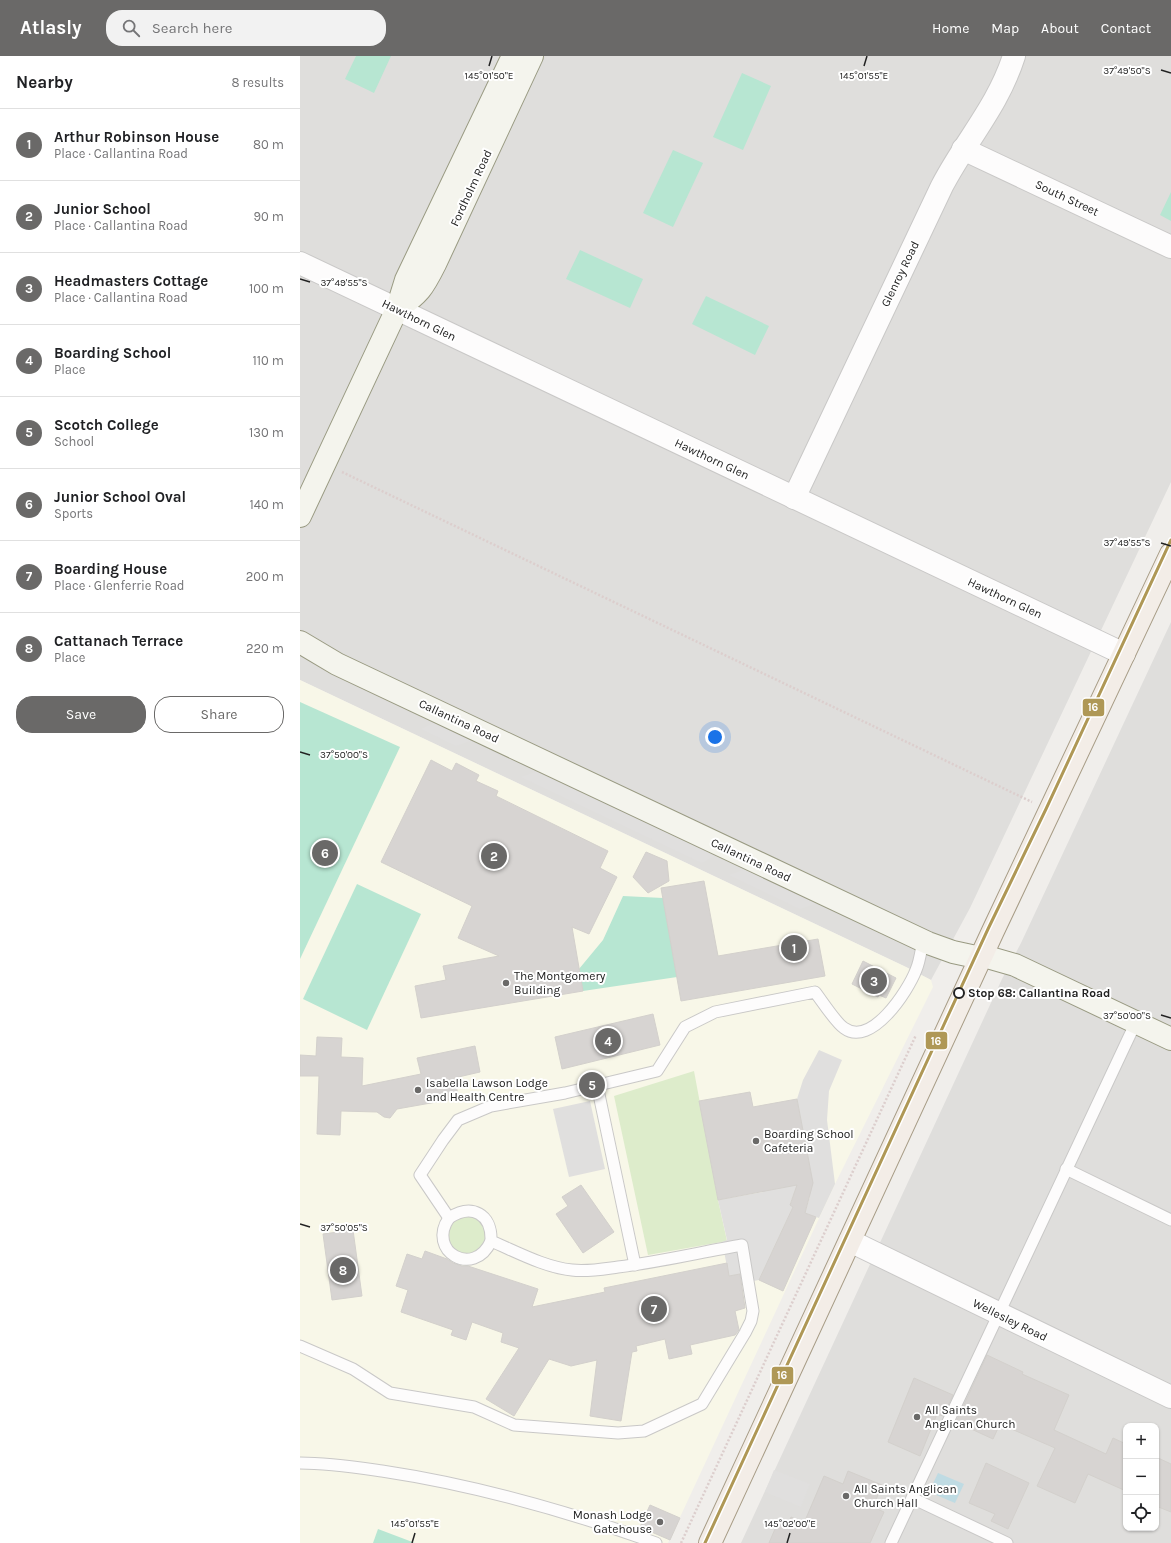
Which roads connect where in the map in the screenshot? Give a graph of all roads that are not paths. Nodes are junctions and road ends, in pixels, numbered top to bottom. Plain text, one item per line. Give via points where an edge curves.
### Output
1 (513, 56) edge
2 (532, 56) edge
3 (1014, 56) edge
4 (963, 149) junction
5 (1171, 247) edge
6 (300, 263) edge
7 (397, 309) junction
8 (794, 498) junction
9 (300, 516) edge
10 (1171, 554) edge
11 (300, 642) edge
12 (1124, 654) junction
13 (300, 655) edge
14 (337, 664) junction
15 (924, 940) junction
16 (982, 957) junction
17 (1136, 1022) junction
18 (1171, 1039) edge
19 (598, 1085) junction
20 (1066, 1169) junction
21 (449, 1218) junction
22 (1171, 1220) edge
23 (491, 1241) junction
24 (850, 1242) junction
25 (635, 1265) junction
26 (999, 1314) junction
27 (300, 1346) edge
28 (1171, 1397) edge
29 (300, 1463) edge
30 (912, 1498) junction
31 (656, 1543) edge
32 (710, 1543) edge
33 (891, 1543) edge
34 (1007, 1543) edge

1 - 7 street, Fordholm Road via 406,280
2 - 7 street, Fordholm Road via 432,270 422,288
3 - 4 street, Glenroy Road via 992,108
4 - 5 street, South Street
4 - 8 street, Glenroy Road via 942,186
6 - 7 street, Hawthorn Glen
7 - 8 street, Hawthorn Glen
7 - 9 street, Fordholm Road
8 - 12 street, Hawthorn Glen
10 - 12 main road
11 - 14 street, Callantina Road
12 - 16 main road
13 - 14 street, Callantina Road
14 - 15 street, Callantina Road
15 - 16 street, Callantina Road via 953,952
15 - 19 lane via 917,970 905,993 883,1019 864,1032 856,1033 843,1028 815,992 715,1012 685,1027 657,1070
16 - 17 street, Callantina Road via 1015,965
16 - 24 main road
17 - 18 street, Callantina Road
17 - 20 lane
19 - 21 lane via 491,1106 458,1120 420,1175
19 - 25 lane
20 - 22 lane
20 - 26 lane
21 - 23 lane via 463,1211 479,1214 489,1226
21 - 23 lane via 442,1232 446,1247 452,1254 460,1258 476,1258 483,1254
23 - 25 lane via 551,1265 572,1270
24 - 26 street, Wellesley Road
24 - 32 main road
25 - 27 lane via 742,1245 754,1311 745,1333 702,1404 644,1431 618,1433 514,1426 474,1407 390,1393 353,1369
26 - 28 street, Wellesley Road
26 - 30 lane
29 - 31 lane via 322,1463 424,1478 544,1505
30 - 33 lane
30 - 34 lane

